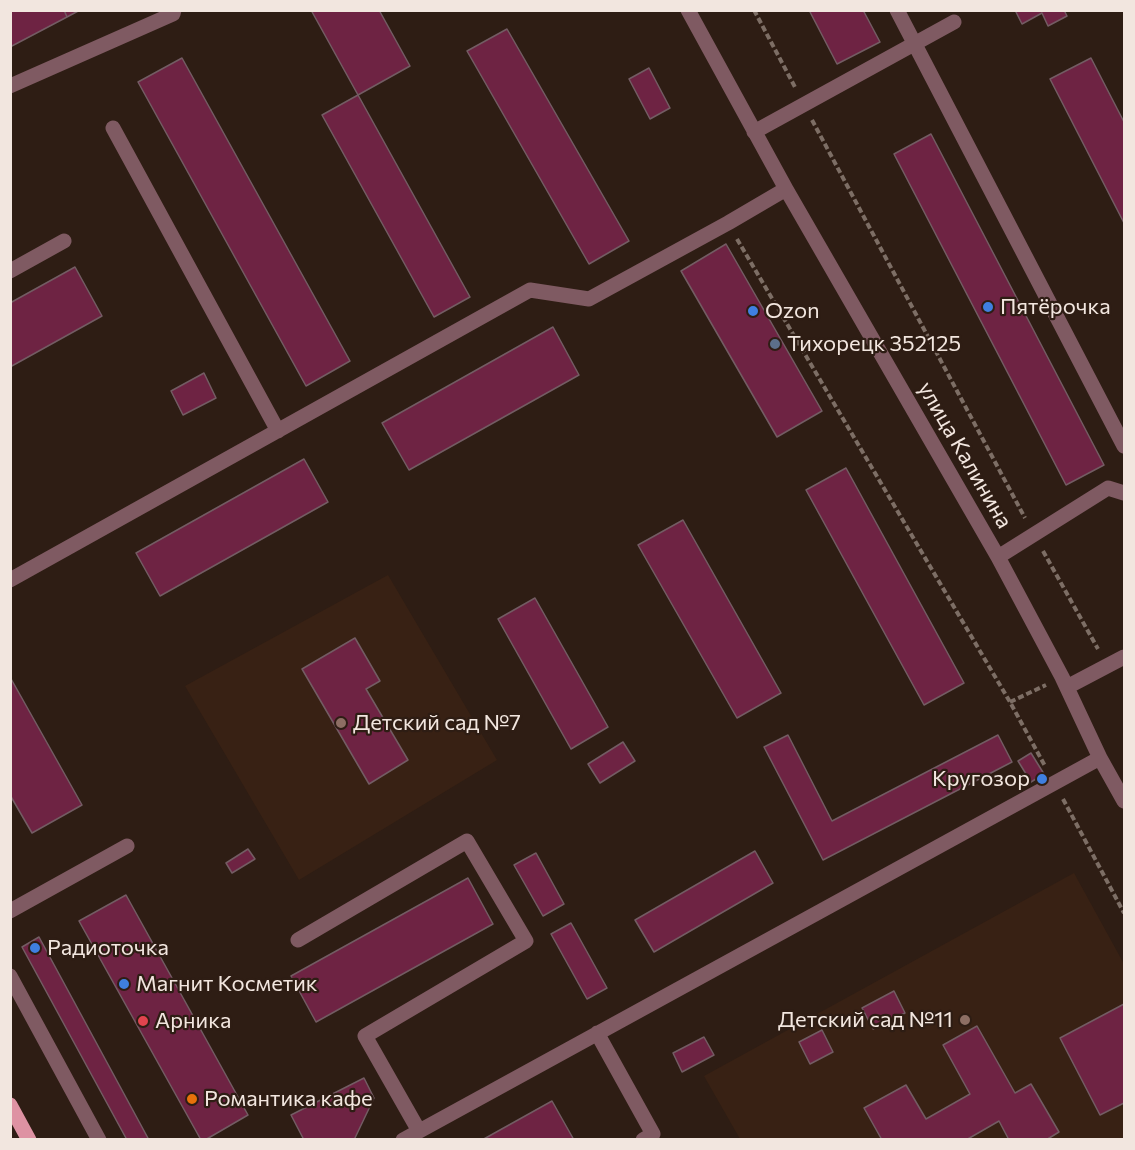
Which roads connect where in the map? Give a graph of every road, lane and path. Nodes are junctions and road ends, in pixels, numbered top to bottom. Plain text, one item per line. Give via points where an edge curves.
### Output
1 (174, 10) edge
2 (688, 10) edge
3 (754, 10) edge
4 (897, 10) edge
5 (954, 22) dead end
6 (914, 44) junction
7 (10, 86) edge
8 (804, 104) junction
9 (113, 128) dead end
10 (754, 132) junction
11 (786, 189) junction
12 (728, 223) junction
13 (64, 241) dead end
14 (10, 271) edge
15 (278, 431) junction
16 (1125, 446) edge
17 (1125, 493) edge
18 (1033, 534) junction
19 (998, 557) junction
20 (10, 580) edge
21 (1102, 655) dead end
22 (1125, 657) edge
23 (1067, 687) junction
24 (1100, 758) junction
25 (1054, 783) junction
26 (1122, 792) edge
27 (127, 846) dead end
28 (10, 910) edge
29 (1125, 913) edge
30 (298, 940) dead end
31 (10, 976) edge
32 (597, 1033) junction
33 (10, 1105) edge
34 (419, 1131) junction
35 (29, 1140) edge
36 (99, 1140) edge
37 (403, 1140) edge
38 (643, 1140) edge

1 - 7 street via 173,14
2 - 10 street, улица Калинина
3 - 8 path
4 - 6 street
5 - 6 street
6 - 8 street
6 - 16 street
8 - 10 street
8 - 18 path
9 - 15 street
10 - 11 street, улица Калинина
11 - 12 street
11 - 19 street, улица Калинина
12 - 15 street via 590,299 530,290
12 - 25 path
13 - 14 street
15 - 20 street
17 - 18 street via 1108,488
18 - 19 street
18 - 21 path
19 - 23 street, улица Калинина
22 - 23 street
23 - 24 street, улица Калинина
24 - 25 street
24 - 26 street, улица Калинина
25 - 29 path
25 - 32 street
27 - 28 street
30 - 34 street via 468,841 526,941 365,1036
31 - 36 street
32 - 34 street
32 - 38 street via 653,1134
33 - 35 main road
34 - 37 street

